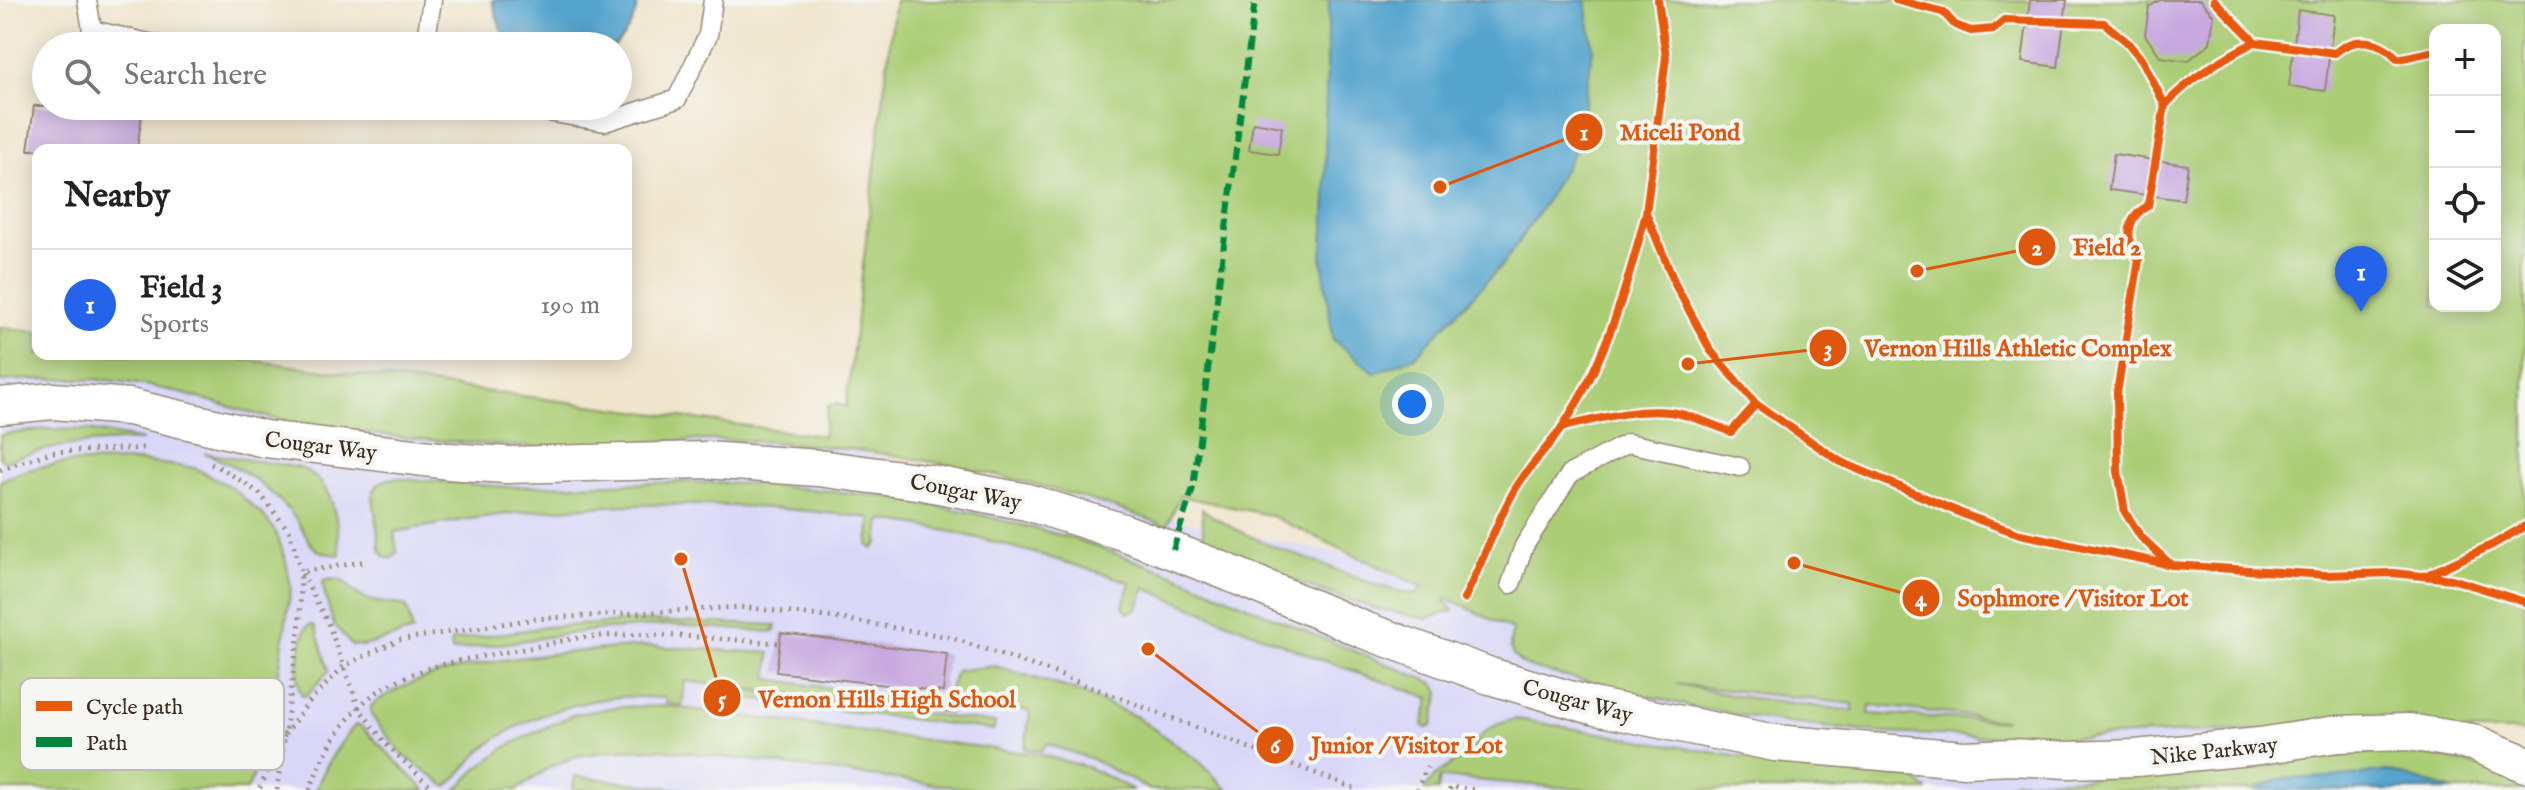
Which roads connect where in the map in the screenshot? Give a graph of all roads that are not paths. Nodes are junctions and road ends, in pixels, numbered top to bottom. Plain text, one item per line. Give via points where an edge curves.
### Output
1 (87, 0) edge
2 (432, 0) edge
3 (713, 0) edge
4 (101, 32) edge
5 (427, 32) edge
6 (632, 113) edge
7 (0, 406) edge
8 (1740, 467) dead end
9 (1511, 584) dead end
10 (1898, 754) joint
11 (2525, 764) edge

1 - 4 lane via 92,30
2 - 5 lane
3 - 6 lane via 708,35 677,99
7 - 10 street, Cougar Way via 53,401 129,407 265,439 448,461 506,465 706,460 924,482 1027,502 1123,532 1364,630 1596,707 1775,743
8 - 9 lane via 1628,443 1570,474 1524,546
10 - 11 street, Nike Parkway via 2136,758 2337,734 2408,732 2472,742

